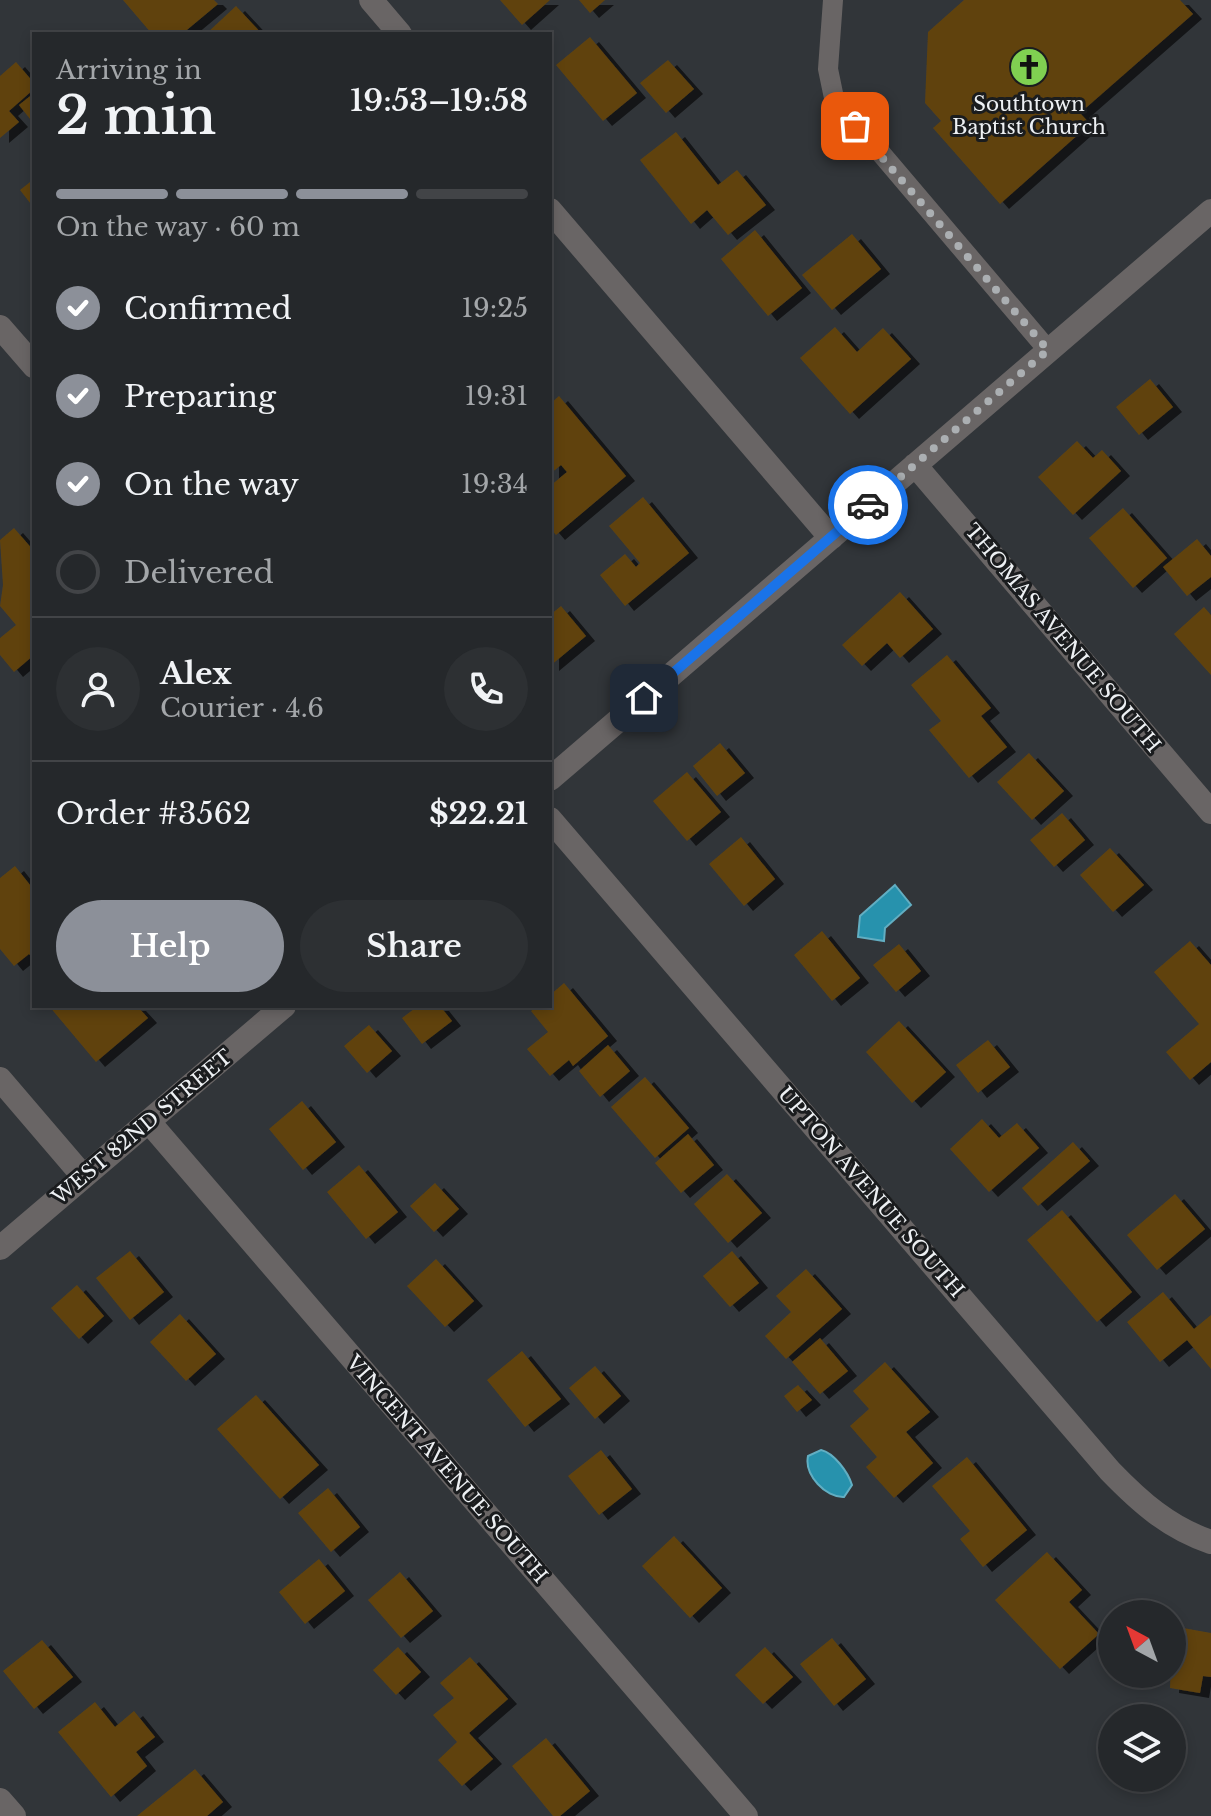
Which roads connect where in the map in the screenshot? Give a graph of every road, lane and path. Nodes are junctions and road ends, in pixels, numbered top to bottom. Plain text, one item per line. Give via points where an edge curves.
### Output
1 (371, 0) edge
2 (833, 0) edge
3 (398, 32) edge
4 (1211, 211) edge
5 (552, 212) edge
6 (0, 327) edge
7 (1048, 350) junction
8 (32, 364) edge
9 (915, 465) junction
10 (831, 538) junction
11 (552, 777) edge
12 (1211, 812) edge
13 (552, 821) edge
14 (282, 1008) edge
15 (0, 1079) edge
16 (149, 1122) junction
17 (83, 1176) junction
18 (0, 1248) edge
19 (1211, 1542) edge
20 (0, 1800) edge
21 (14, 1816) edge
22 (746, 1816) edge

1 - 3 street
2 - 7 lane via 828,69 834,98
4 - 7 street
5 - 10 street
6 - 8 street
7 - 9 street
9 - 10 street
9 - 12 street, THOMAS AVENUE SOUTH
10 - 11 street
13 - 19 street, UPTON AVENUE SOUTH via 1110,1471 1146,1509
14 - 16 street, WEST 82ND STREET
15 - 17 street
16 - 17 street, WEST 82ND STREET
16 - 22 street, VINCENT AVENUE SOUTH
17 - 18 street, WEST 82ND STREET
20 - 21 street

